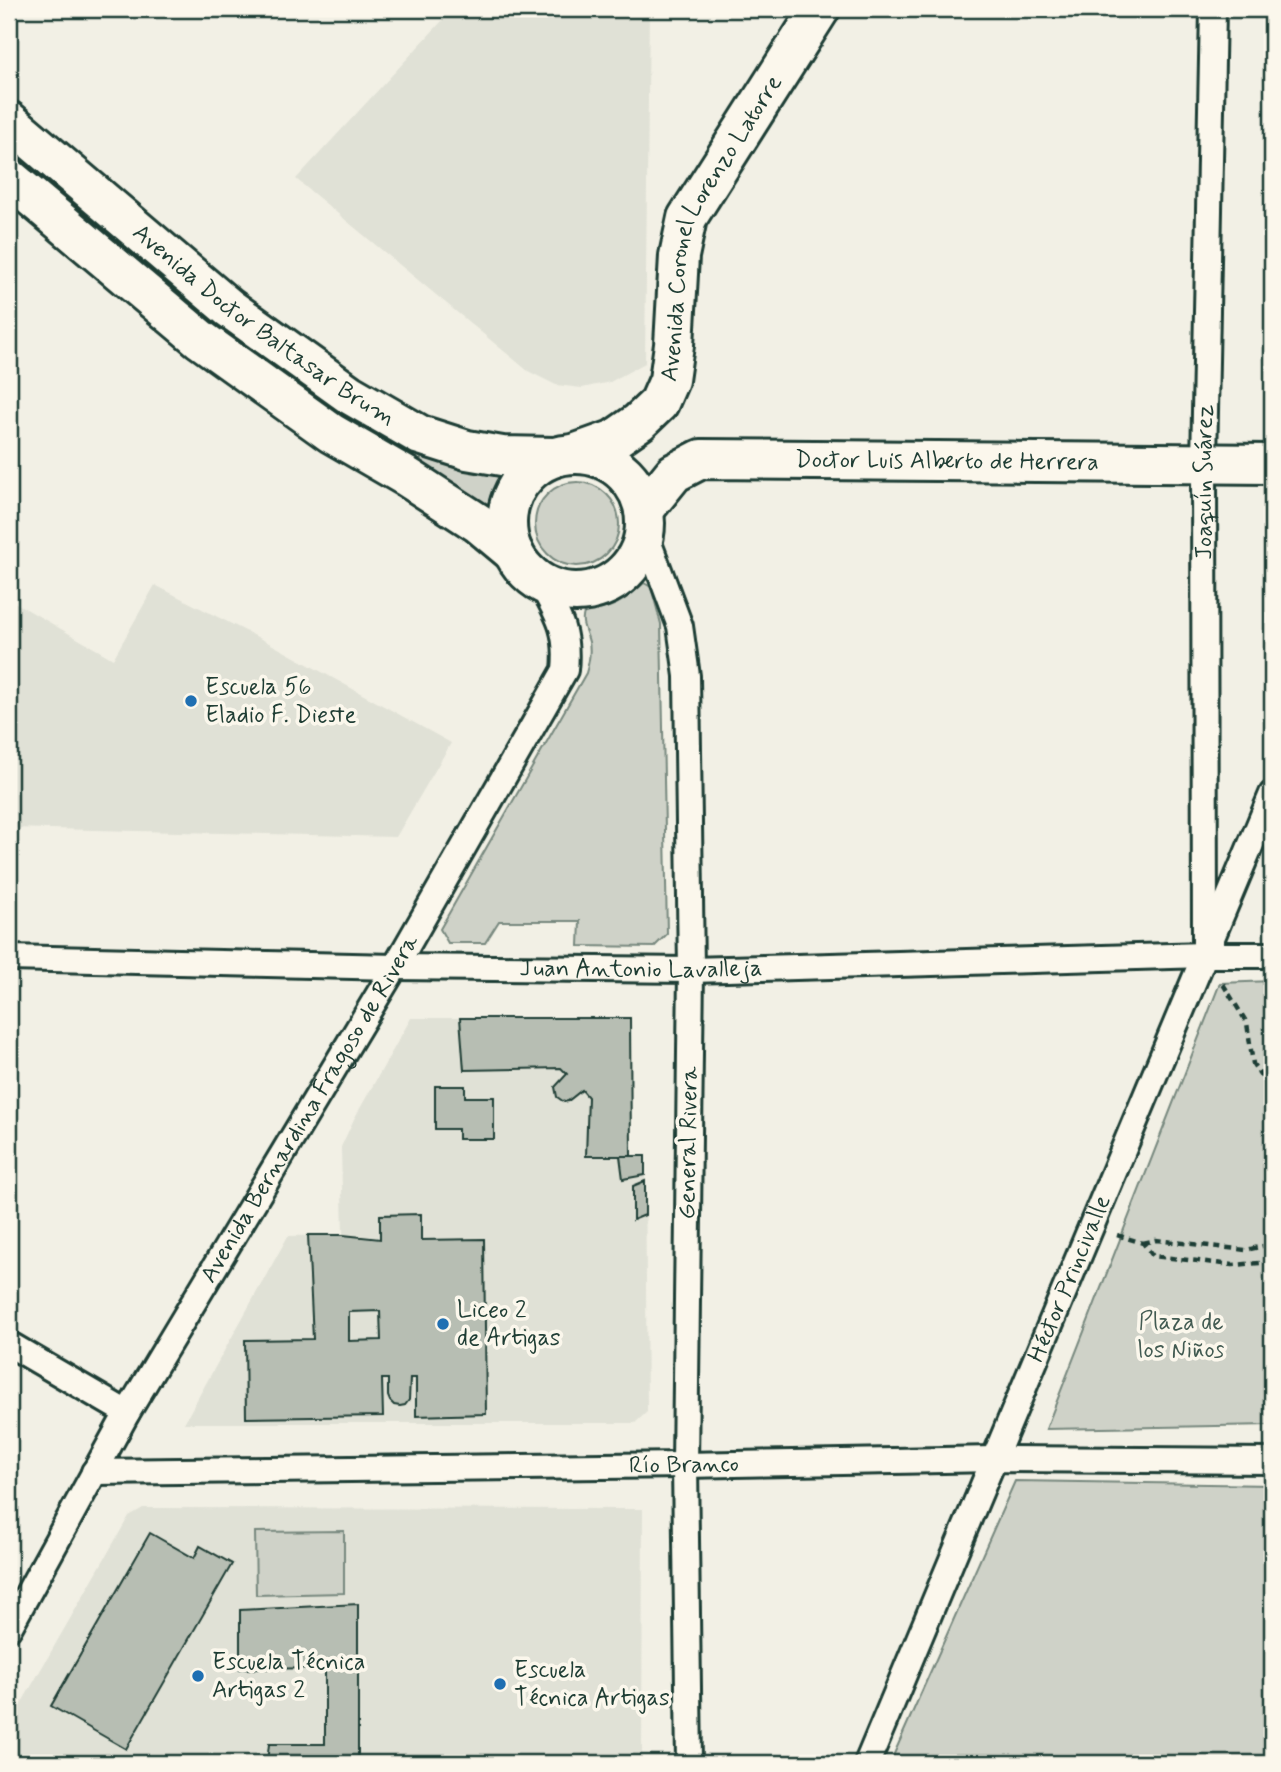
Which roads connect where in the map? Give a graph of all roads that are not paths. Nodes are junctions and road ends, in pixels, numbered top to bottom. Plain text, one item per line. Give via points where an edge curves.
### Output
1 (820, 9) edge
2 (1213, 9) edge
3 (9, 121) edge
4 (9, 178) edge
5 (564, 456) junction
6 (1204, 462) junction
7 (1272, 464) edge
8 (644, 520) junction
9 (514, 553) junction
10 (540, 582) junction
11 (1272, 794) edge
12 (1205, 955) junction
13 (1272, 955) edge
14 (9, 958) edge
15 (395, 967) junction
16 (691, 970) junction
17 (9, 1344) edge
18 (127, 1413) junction
19 (994, 1459) junction
20 (1272, 1461) edge
21 (685, 1465) junction
22 (94, 1472) junction
23 (9, 1628) edge
24 (689, 1763) edge
25 (867, 1763) edge

1 - 5 main road, Avenida Coronel Lorenzo Latorre via 687,218 679,256 673,356 659,402 613,440
2 - 6 street, Joaquín Suárez
3 - 5 main road, Avenida Doctor Baltasar Brum via 229,308 349,394 420,435 467,450 502,456
4 - 9 main road, Avenida Doctor Baltasar Brum via 200,339 331,433 478,523
5 - 8 main road via 593,456 611,463 638,492
5 - 9 main road via 537,466 512,496 507,515
6 - 7 main road, Doctor Luis Alberto de Herrera
6 - 8 main road, Doctor Luis Alberto de Herrera via 701,459 674,473
6 - 12 street, Joaquín Suárez
8 - 10 main road via 640,547 632,562 606,585 573,592
8 - 16 street, General Rivera via 680,626 687,676
9 - 10 main road
10 - 15 street, Avenida Bernardina Fragoso de Rivera via 561,620 567,651 565,670
11 - 12 street, Héctor Princivalle
12 - 13 street, Juan Antonio Lavalleja
12 - 16 street, Juan Antonio Lavalleja
12 - 19 street, Héctor Princivalle
14 - 15 street, Juan Antonio Lavalleja
15 - 16 street, Juan Antonio Lavalleja
15 - 18 street, Avenida Bernardina Fragoso de Rivera
16 - 21 street, General Rivera
17 - 18 street
18 - 22 street, Avenida Bernardina Fragoso de Rivera
19 - 20 street, Río Branco
19 - 21 street, Río Branco
19 - 25 street, Héctor Princivalle
21 - 22 street, Río Branco
21 - 24 street, General Rivera
22 - 23 street, Avenida Bernardina Fragoso de Rivera

